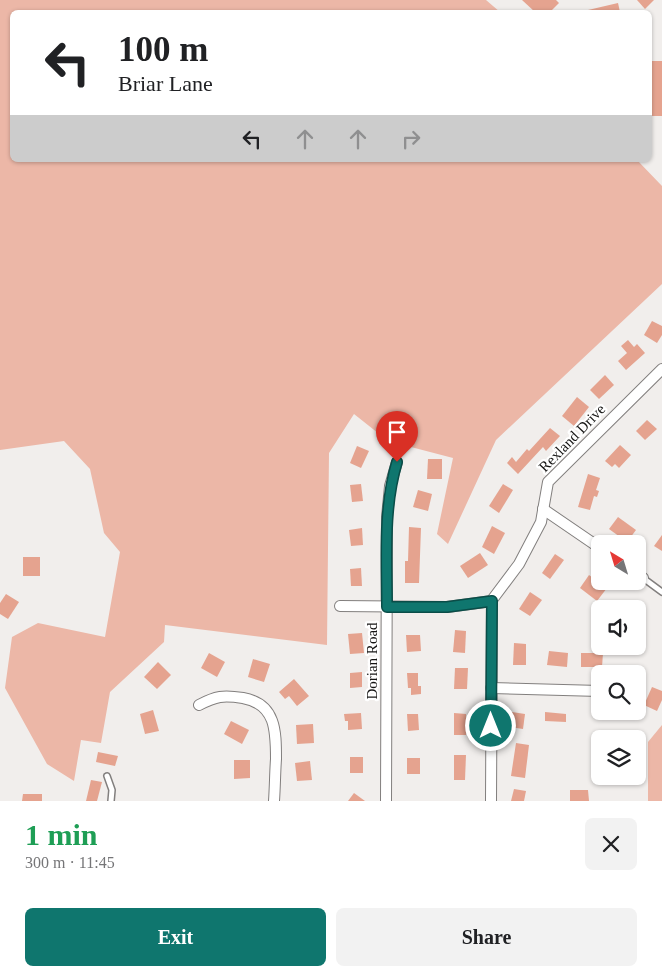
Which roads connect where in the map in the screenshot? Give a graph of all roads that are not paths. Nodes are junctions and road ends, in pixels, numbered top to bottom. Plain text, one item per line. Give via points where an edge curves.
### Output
1 (662, 369) edge
2 (397, 462) dead end
3 (543, 509) junction
4 (591, 542) edge
5 (646, 580) edge
6 (662, 592) edge
7 (492, 601) junction
8 (340, 606) dead end
9 (387, 607) junction
10 (491, 688) junction
11 (591, 692) edge
12 (199, 706) dead end
13 (107, 776) dead end
14 (111, 801) edge
15 (274, 801) edge
16 (386, 801) edge
17 (492, 801) edge

1 - 3 street, Rexland Drive via 548,482
2 - 9 street, Dorian Road via 390,486 387,517
3 - 4 street
3 - 7 street, Rexland Drive via 541,522 519,564
5 - 6 lane
7 - 9 street via 447,607
7 - 10 street
8 - 9 street
9 - 16 street, Dorian Road
10 - 11 street
10 - 17 street
12 - 15 street via 215,697 239,698 255,702 268,713 276,734
13 - 14 lane via 112,790

